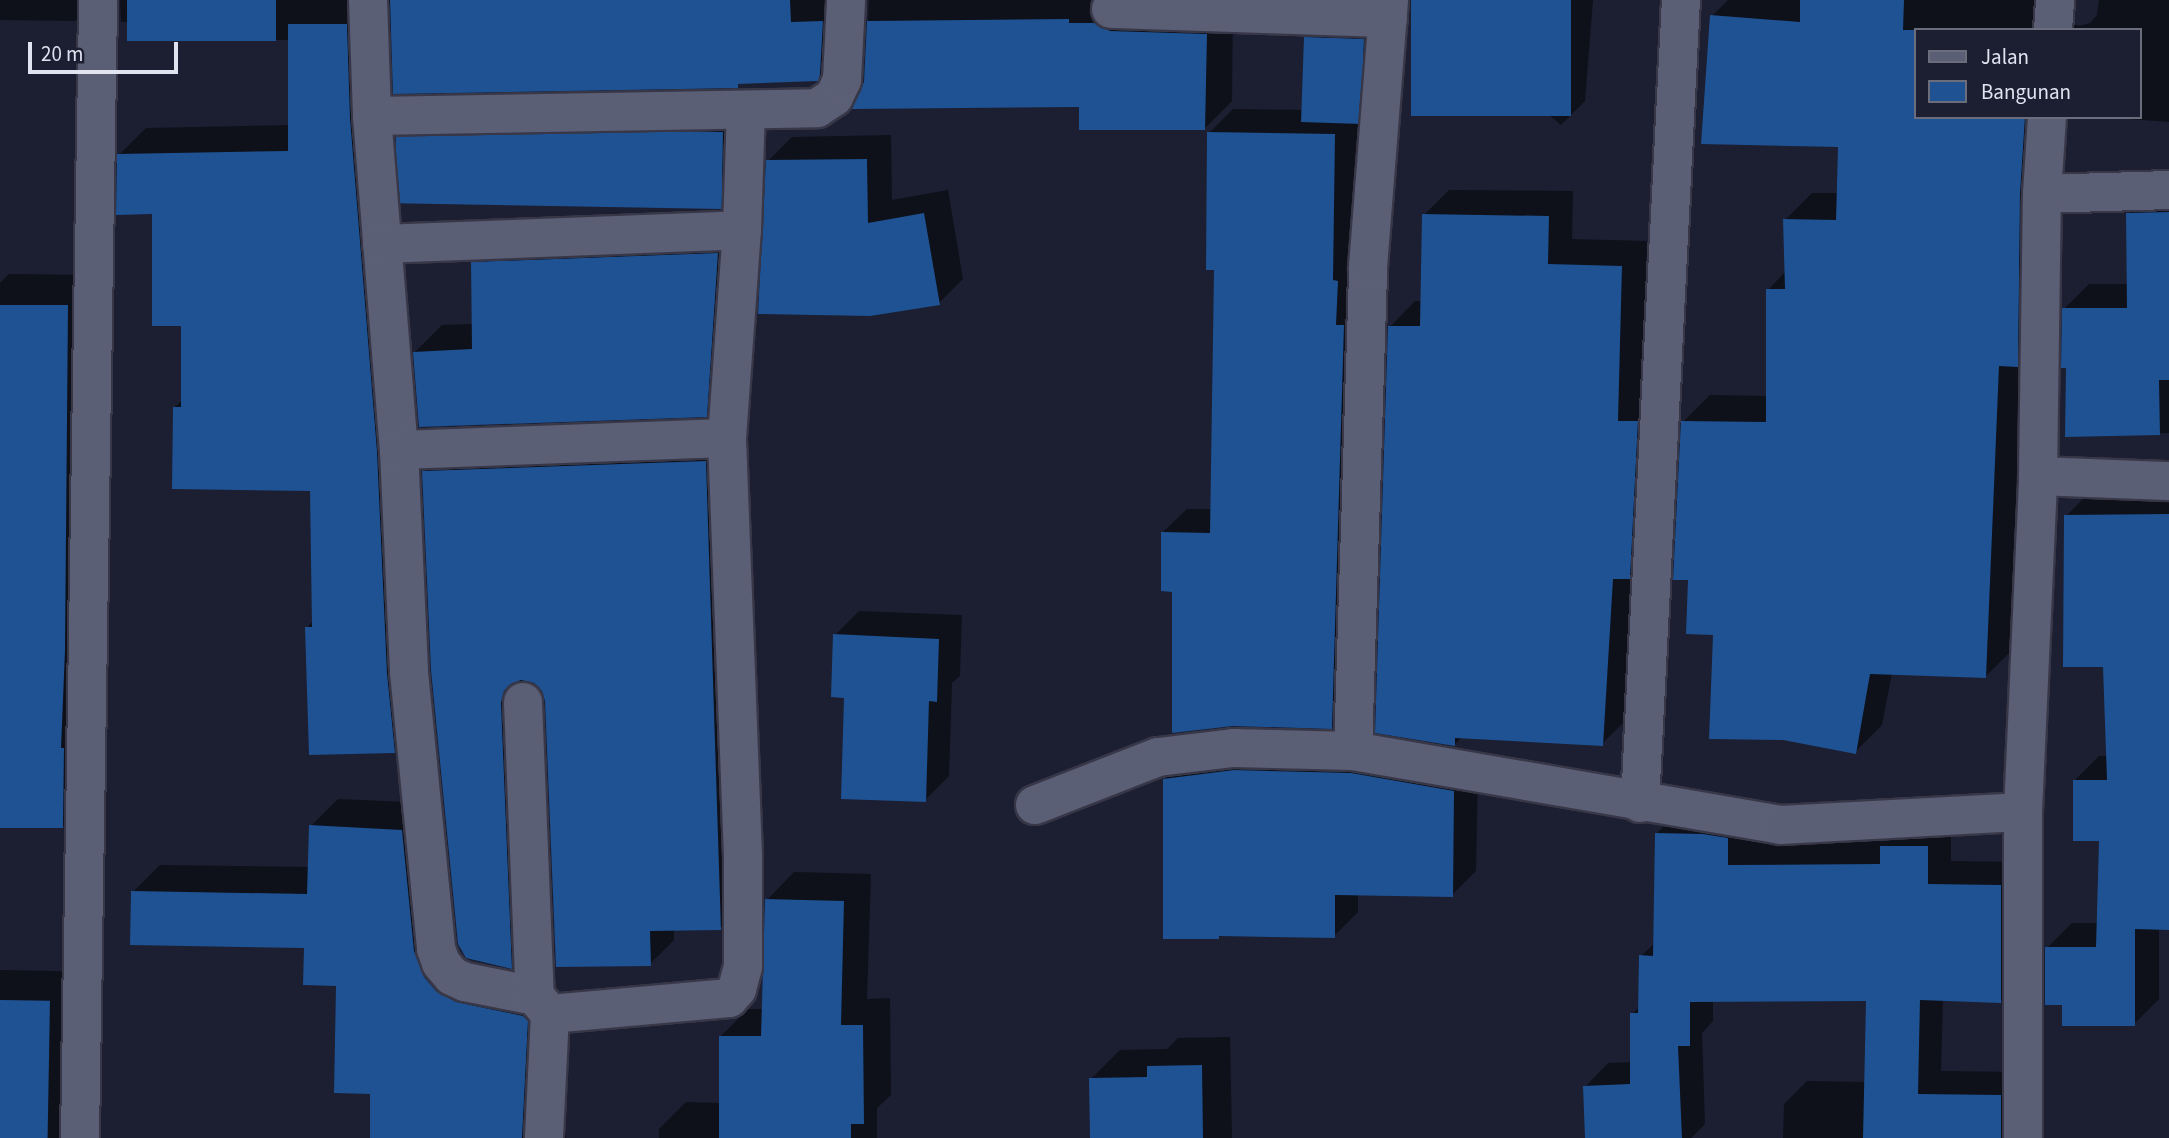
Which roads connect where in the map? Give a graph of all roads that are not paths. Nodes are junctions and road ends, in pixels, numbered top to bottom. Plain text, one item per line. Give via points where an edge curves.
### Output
1 (98, 0) edge
2 (368, 0) edge
3 (846, 0) edge
4 (1681, 0) edge
5 (2055, 0) edge
6 (1111, 9) dead end
7 (1389, 9) edge
8 (2053, 28) edge
9 (746, 111) junction
10 (372, 116) junction
11 (2047, 119) edge
12 (2169, 190) edge
13 (2042, 194) junction
14 (742, 230) junction
15 (382, 244) junction
16 (727, 438) junction
17 (398, 450) junction
18 (2038, 476) junction
19 (2169, 481) edge
20 (523, 702) dead end
21 (1353, 751) junction
22 (1640, 803) junction
23 (1035, 805) dead end
24 (2023, 812) junction
25 (543, 1005) junction
26 (80, 1138) edge
27 (544, 1138) edge
28 (2023, 1138) edge

1 - 26 street
2 - 10 street
3 - 9 street via 842,80 834,97 817,108
4 - 22 street
5 - 8 street
6 - 7 street
7 - 21 street via 1368,267
9 - 10 street
9 - 14 street
10 - 15 street
11 - 13 street
12 - 13 street
13 - 18 street
14 - 15 street
14 - 16 street
15 - 17 street
16 - 17 street
16 - 25 street via 743,856 743,967 737,989 729,998
17 - 25 street via 409,672 436,949 452,976
18 - 19 street
18 - 24 street
20 - 25 street
21 - 22 street
21 - 23 street via 1233,748 1158,757
22 - 24 street via 1781,825
24 - 28 street
25 - 27 street

